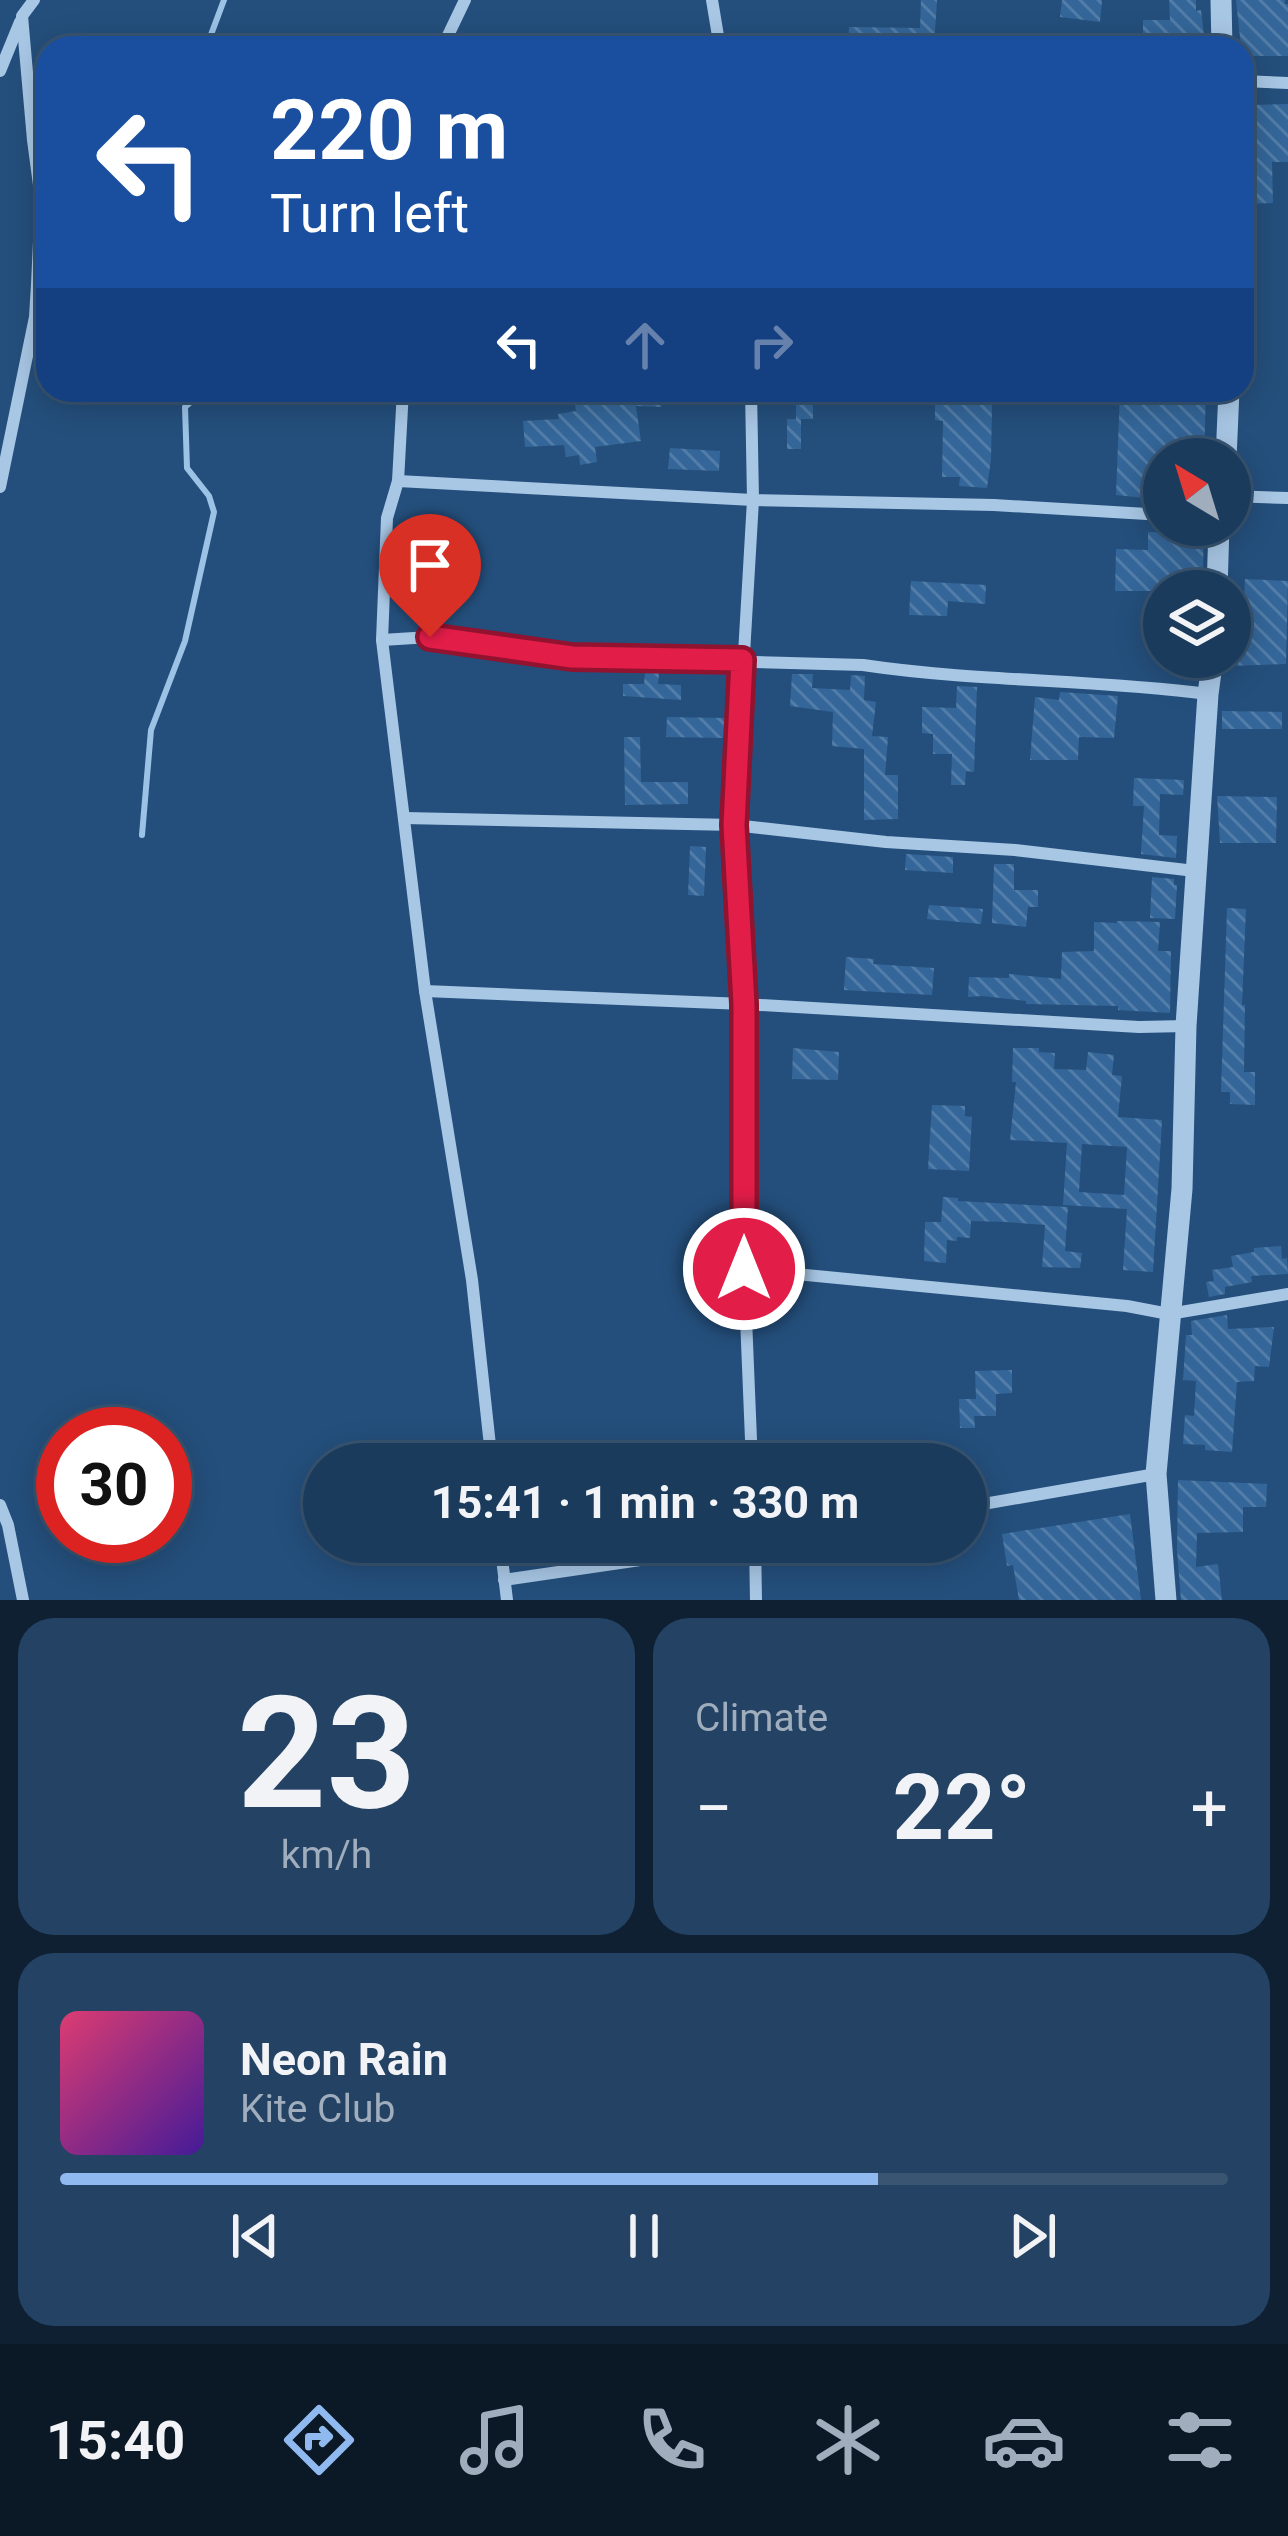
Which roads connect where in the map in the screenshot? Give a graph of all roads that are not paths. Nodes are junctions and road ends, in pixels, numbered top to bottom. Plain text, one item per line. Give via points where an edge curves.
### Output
1 (34, 0) edge
2 (465, 0) edge
3 (712, 0) edge
4 (1221, 0) edge
5 (22, 16) junction
6 (448, 36) edge
7 (718, 36) edge
8 (1222, 36) edge
9 (0, 70) edge
10 (1254, 81) edge
11 (1288, 82) edge
12 (36, 162) edge
13 (36, 300) edge
14 (403, 402) edge
15 (751, 402) edge
16 (1228, 402) edge
17 (1227, 438) edge
18 (398, 481) junction
19 (0, 487) edge
20 (1251, 497) edge
21 (1288, 498) edge
22 (753, 500) junction
23 (1143, 514) edge
24 (382, 640) junction
25 (742, 660) junction
26 (1211, 678) edge
27 (1208, 694) junction
28 (404, 818) junction
29 (734, 825) junction
30 (1195, 871) junction
31 (425, 991) junction
32 (744, 1004) junction
33 (1186, 1026) junction
34 (744, 1269) junction
35 (1288, 1294) edge
36 (1169, 1314) junction
37 (489, 1443) edge
38 (751, 1443) edge
39 (1156, 1474) junction
40 (987, 1503) edge
41 (0, 1505) edge
42 (502, 1563) edge
43 (618, 1563) edge
44 (757, 1563) edge
45 (504, 1580) junction
46 (23, 1600) edge
47 (507, 1600) edge
48 (756, 1600) edge
49 (1166, 1600) edge

1 - 5 street
2 - 6 street
3 - 7 street
4 - 8 street
5 - 9 street
5 - 12 street
10 - 11 street
13 - 19 street
14 - 18 street
15 - 22 street
16 - 17 street
18 - 22 street
18 - 24 street via 387,518
20 - 21 street
22 - 23 street
22 - 25 street
24 - 25 street via 430,637 572,657
24 - 28 street
25 - 27 street
25 - 29 street
26 - 27 street
27 - 30 street
28 - 29 street
28 - 31 street
29 - 30 street
29 - 32 street
30 - 33 street
31 - 32 street
31 - 37 street via 472,1280
32 - 33 street
32 - 34 street
33 - 36 street
34 - 36 street
34 - 38 street
35 - 36 street
36 - 39 street
39 - 40 street
39 - 49 street
41 - 46 street
42 - 45 street
43 - 45 street
44 - 48 street
45 - 47 street

